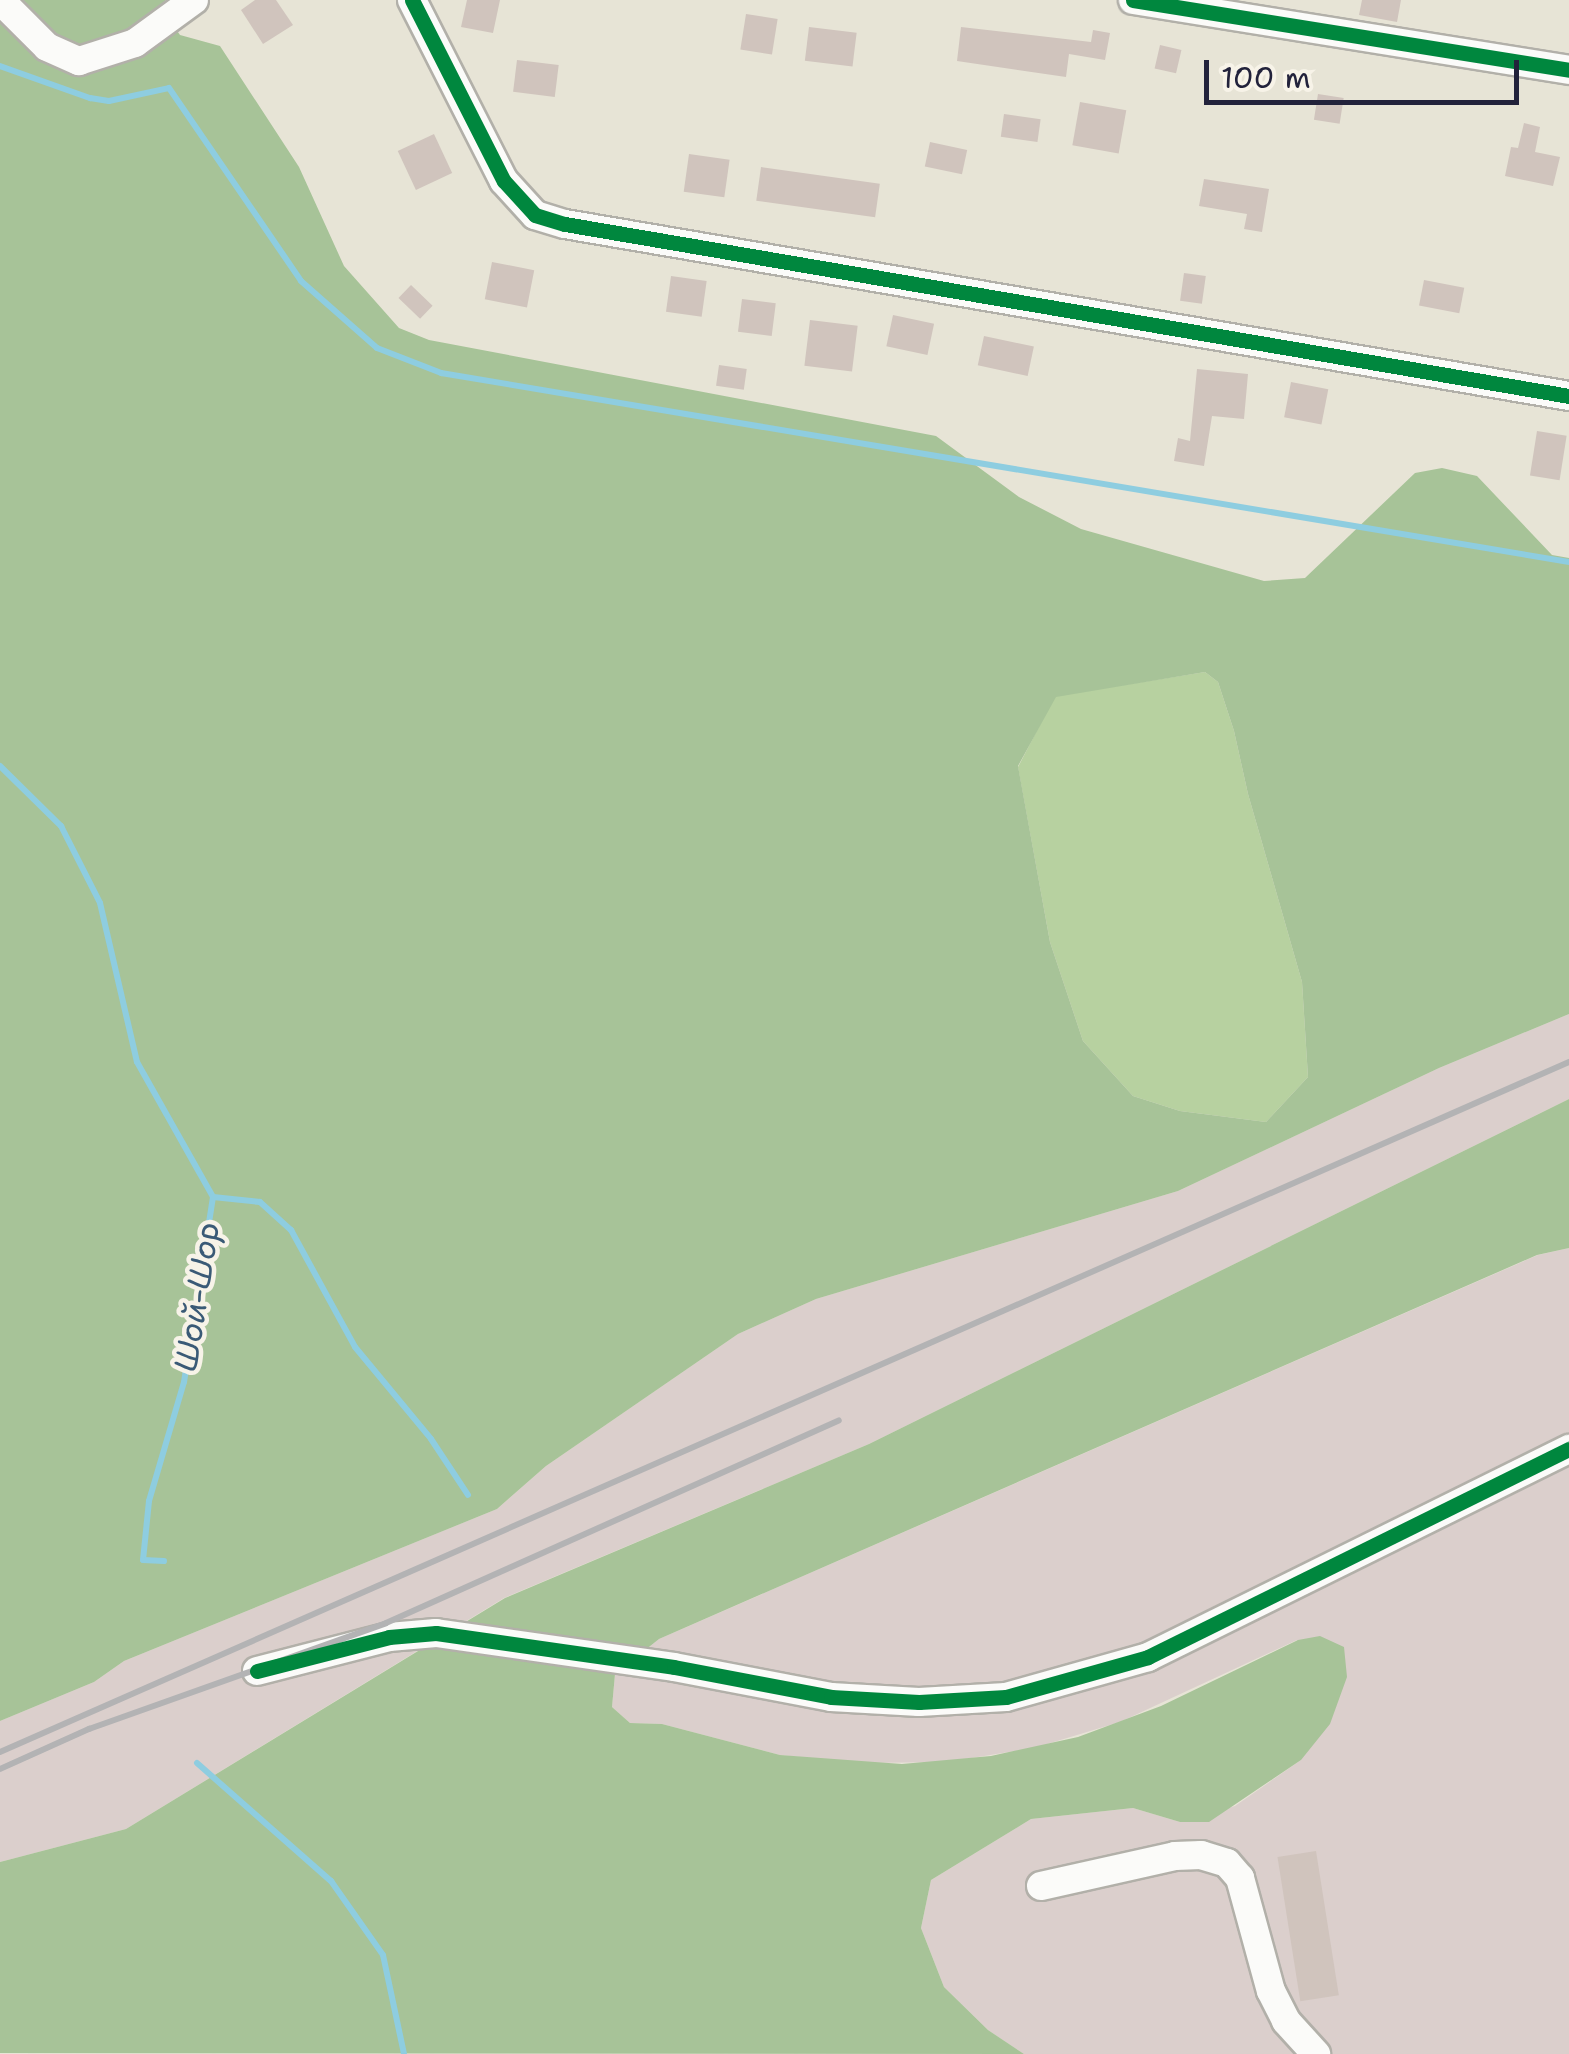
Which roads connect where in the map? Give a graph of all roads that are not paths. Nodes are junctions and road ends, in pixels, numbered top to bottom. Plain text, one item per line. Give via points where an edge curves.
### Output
1 (0, 0) edge
2 (194, 0) edge
3 (412, 0) edge
4 (1133, 0) edge
5 (1569, 70) edge
6 (1569, 396) edge
7 (1569, 1449) edge
8 (257, 1671) dead end
9 (1041, 1886) dead end
10 (1316, 2054) edge

1 - 2 street via 47,47 80,61 135,43
3 - 6 street via 504,181 535,215
4 - 5 street
7 - 8 street via 1148,1657 1006,1697 830,1697 436,1633
9 - 10 street via 1175,1856 1227,1863 1240,1878 1271,1991 1286,2021

